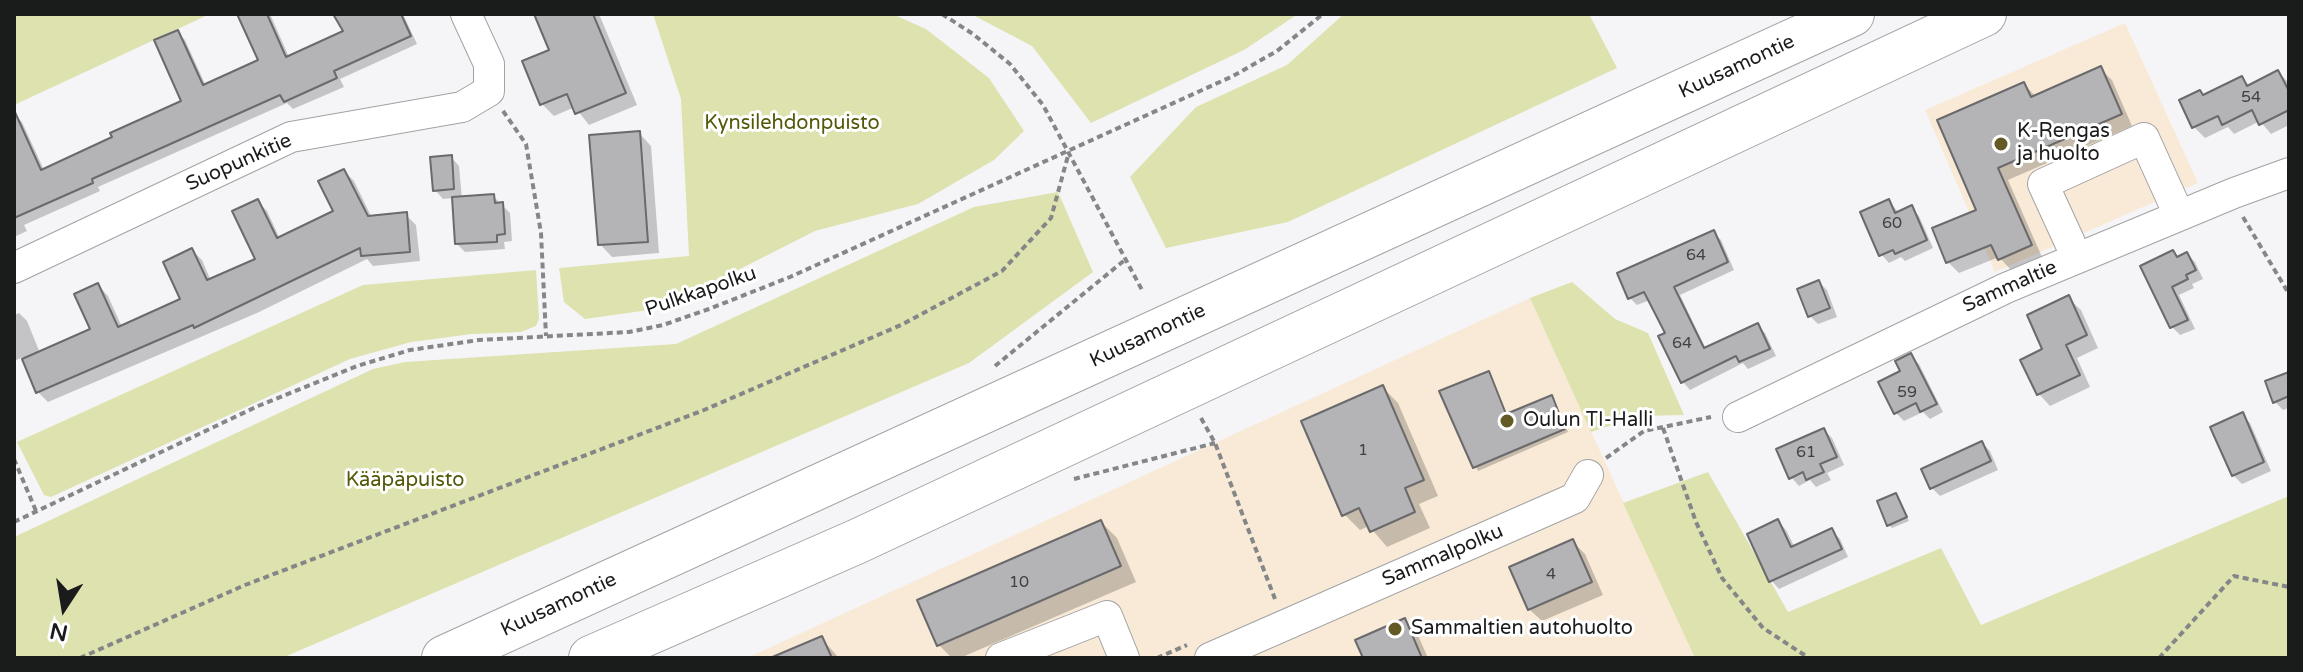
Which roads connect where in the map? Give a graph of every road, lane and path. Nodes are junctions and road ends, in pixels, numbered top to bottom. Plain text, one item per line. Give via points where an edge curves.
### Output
1 (466, 14) edge
2 (942, 14) edge
3 (1323, 14) edge
4 (1852, 14) edge
5 (1984, 14) edge
6 (489, 91) junction
7 (1069, 151) junction
8 (2289, 173) edge
9 (2179, 215) junction
10 (2242, 215) dead end
11 (2077, 258) junction
12 (1126, 259) junction
13 (14, 268) edge
14 (1142, 290) dead end
15 (2289, 294) edge
16 (546, 336) junction
17 (993, 368) dead end
18 (1200, 416) dead end
19 (1738, 417) joint
20 (1663, 428) junction
21 (14, 459) edge
22 (1588, 475) joint
23 (36, 511) junction
24 (14, 522) edge
25 (2289, 587) edge
26 (1286, 624) junction
27 (80, 658) edge
28 (444, 658) edge
29 (591, 658) edge
30 (1001, 658) edge
31 (1124, 658) edge
32 (1210, 658) edge
33 (1809, 658) edge
34 (2159, 658) edge

1 - 6 street via 489,64
2 - 7 path via 1010,64 1043,105
3 - 7 path, Pulkkapolku via 1277,51 1233,76
4 - 28 highway, Kuusamontie
5 - 29 highway via 858,541
6 - 13 street, Suopunkitie via 462,107 291,137
6 - 16 path via 526,144 541,233
7 - 12 path
7 - 16 path, Pulkkapolku via 709,309 629,332
7 - 27 path via 1051,218 1002,271 901,325 704,410 245,585
8 - 9 street, Sammaltie
9 - 11 street, Sammaltie
9 - 11 street via 2144,138 2043,184
10 - 15 path
11 - 19 street, Sammaltie
12 - 14 path
12 - 17 path
16 - 23 path, Pulkkapolku via 410,350 357,366 258,406
18 - 26 path
19 - 20 path via 1707,417
20 - 22 path via 1644,431
20 - 33 path via 1722,578 1763,628
21 - 23 path
22 - 26 street, Sammalpolku via 1575,498
23 - 24 path, Pulkkapolku
25 - 34 path via 2234,576
26 - 32 street, Sammalpolku
30 - 31 street via 1107,616

